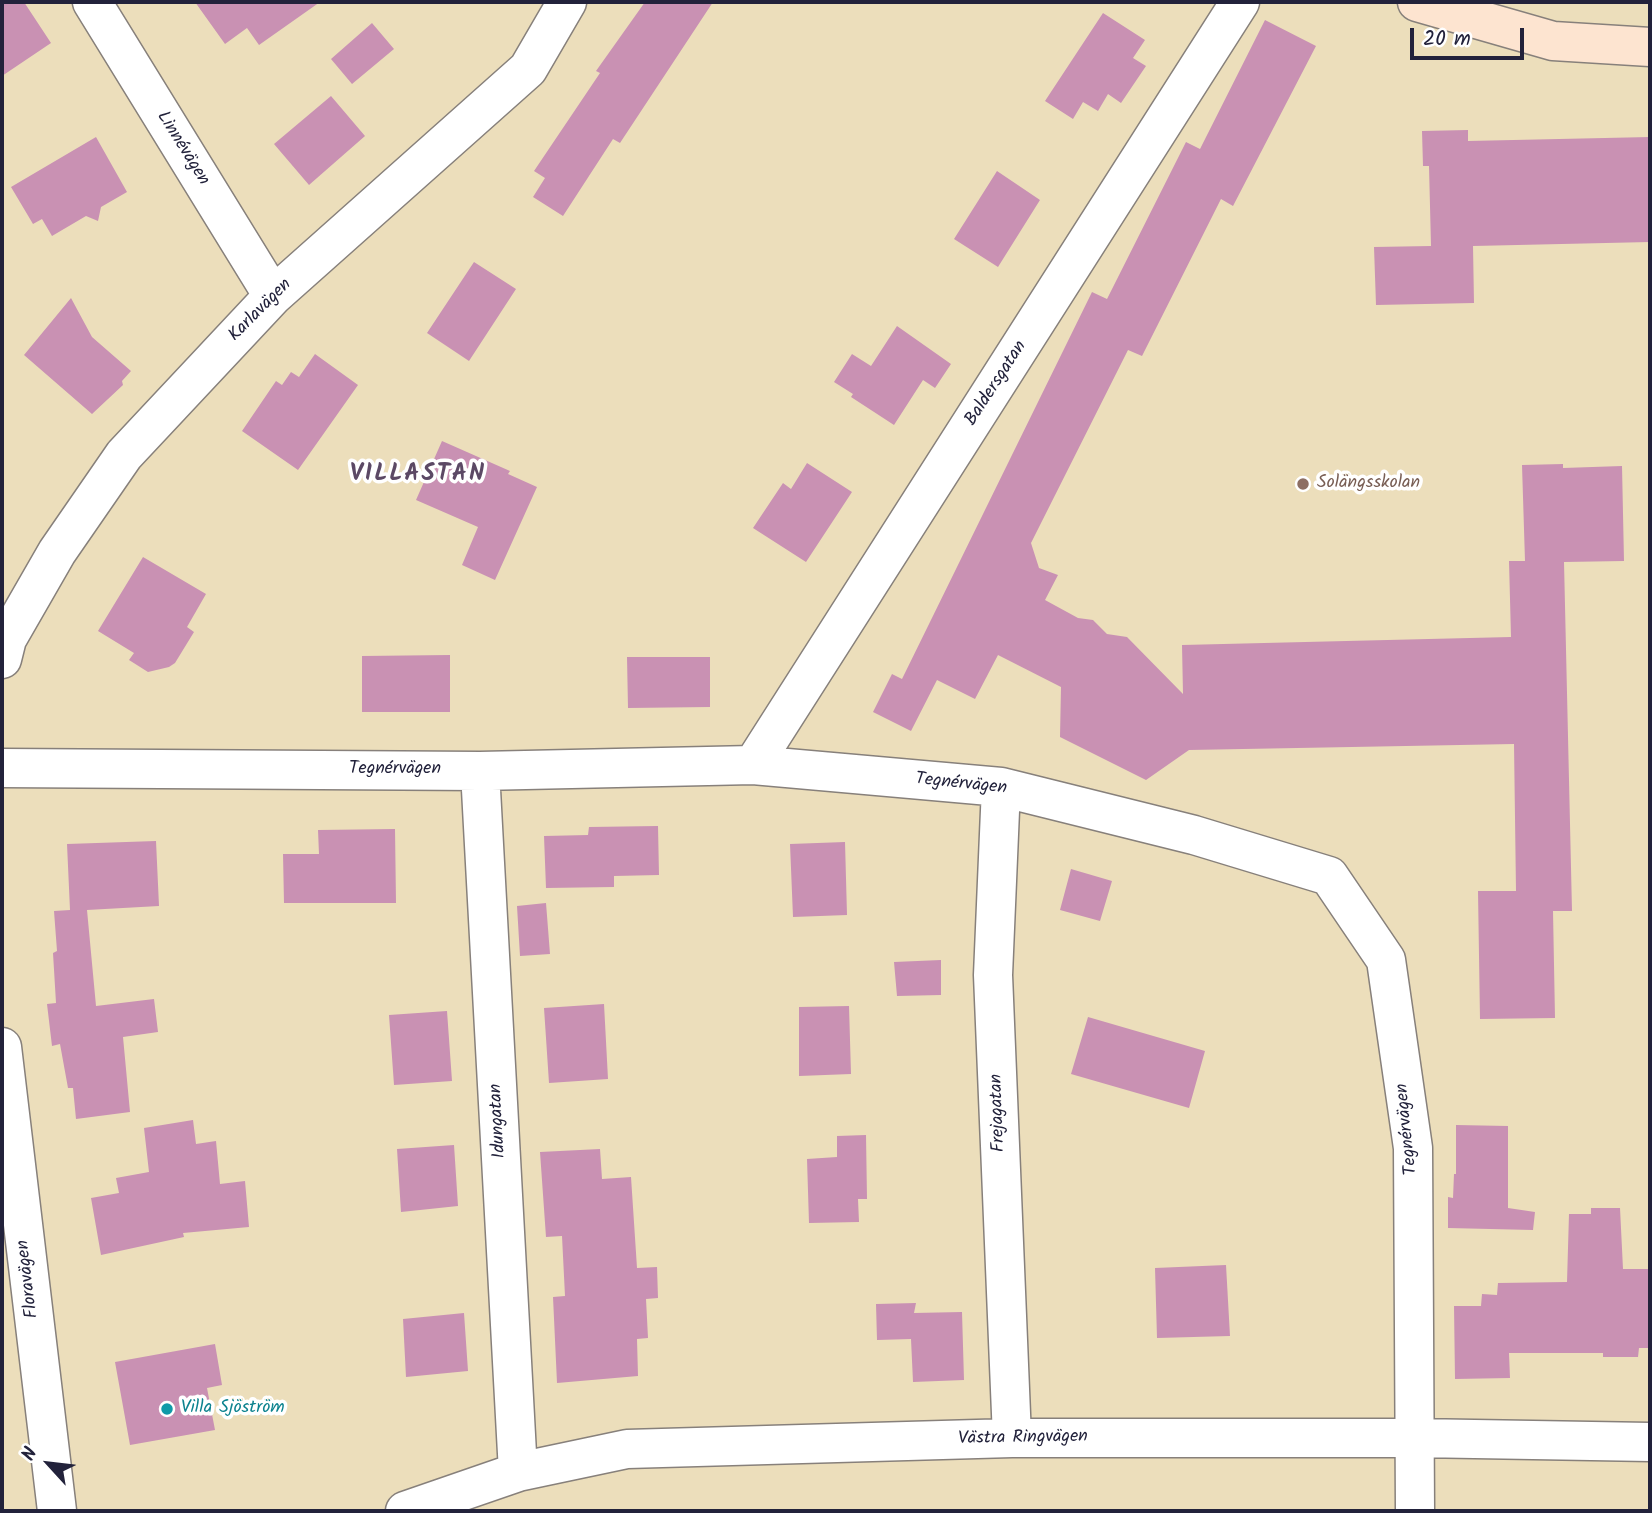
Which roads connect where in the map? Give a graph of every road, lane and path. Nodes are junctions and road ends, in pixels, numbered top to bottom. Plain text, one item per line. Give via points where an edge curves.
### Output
1 (92, 2) edge
2 (567, 2) edge
3 (1240, 2) edge
4 (1417, 2) edge
5 (1650, 47) edge
6 (273, 296) junction
7 (2, 659) edge
8 (753, 765) junction
9 (2, 768) edge
10 (480, 771) junction
11 (1001, 788) junction
12 (2, 1046) edge
13 (1012, 1438) junction
14 (1416, 1438) junction
15 (1650, 1442) edge
16 (519, 1472) junction
17 (57, 1511) edge
18 (404, 1511) edge
19 (1415, 1511) edge

1 - 6 street, Linnévägen
2 - 6 street, Karlavägen via 528,69
3 - 8 street, Baldersgatan
4 - 5 main road via 1553,41
6 - 7 street, Karlavägen via 124,454 57,552 7,639
8 - 10 street, Tegnérvägen
8 - 11 street, Tegnérvägen
9 - 10 street, Tegnérvägen
10 - 16 street, Idungatan
11 - 13 street, Frejagatan via 993,975
11 - 14 street, Tegnérvägen via 1194,835 1329,876 1386,960 1413,1148
12 - 17 street, Floravägen
13 - 14 street, Västra Ringvägen
13 - 16 street, Västra Ringvägen via 627,1448
14 - 15 street, Västra Ringvägen
14 - 19 street, Tegnérvägen
16 - 18 street, Västra Ringvägen

